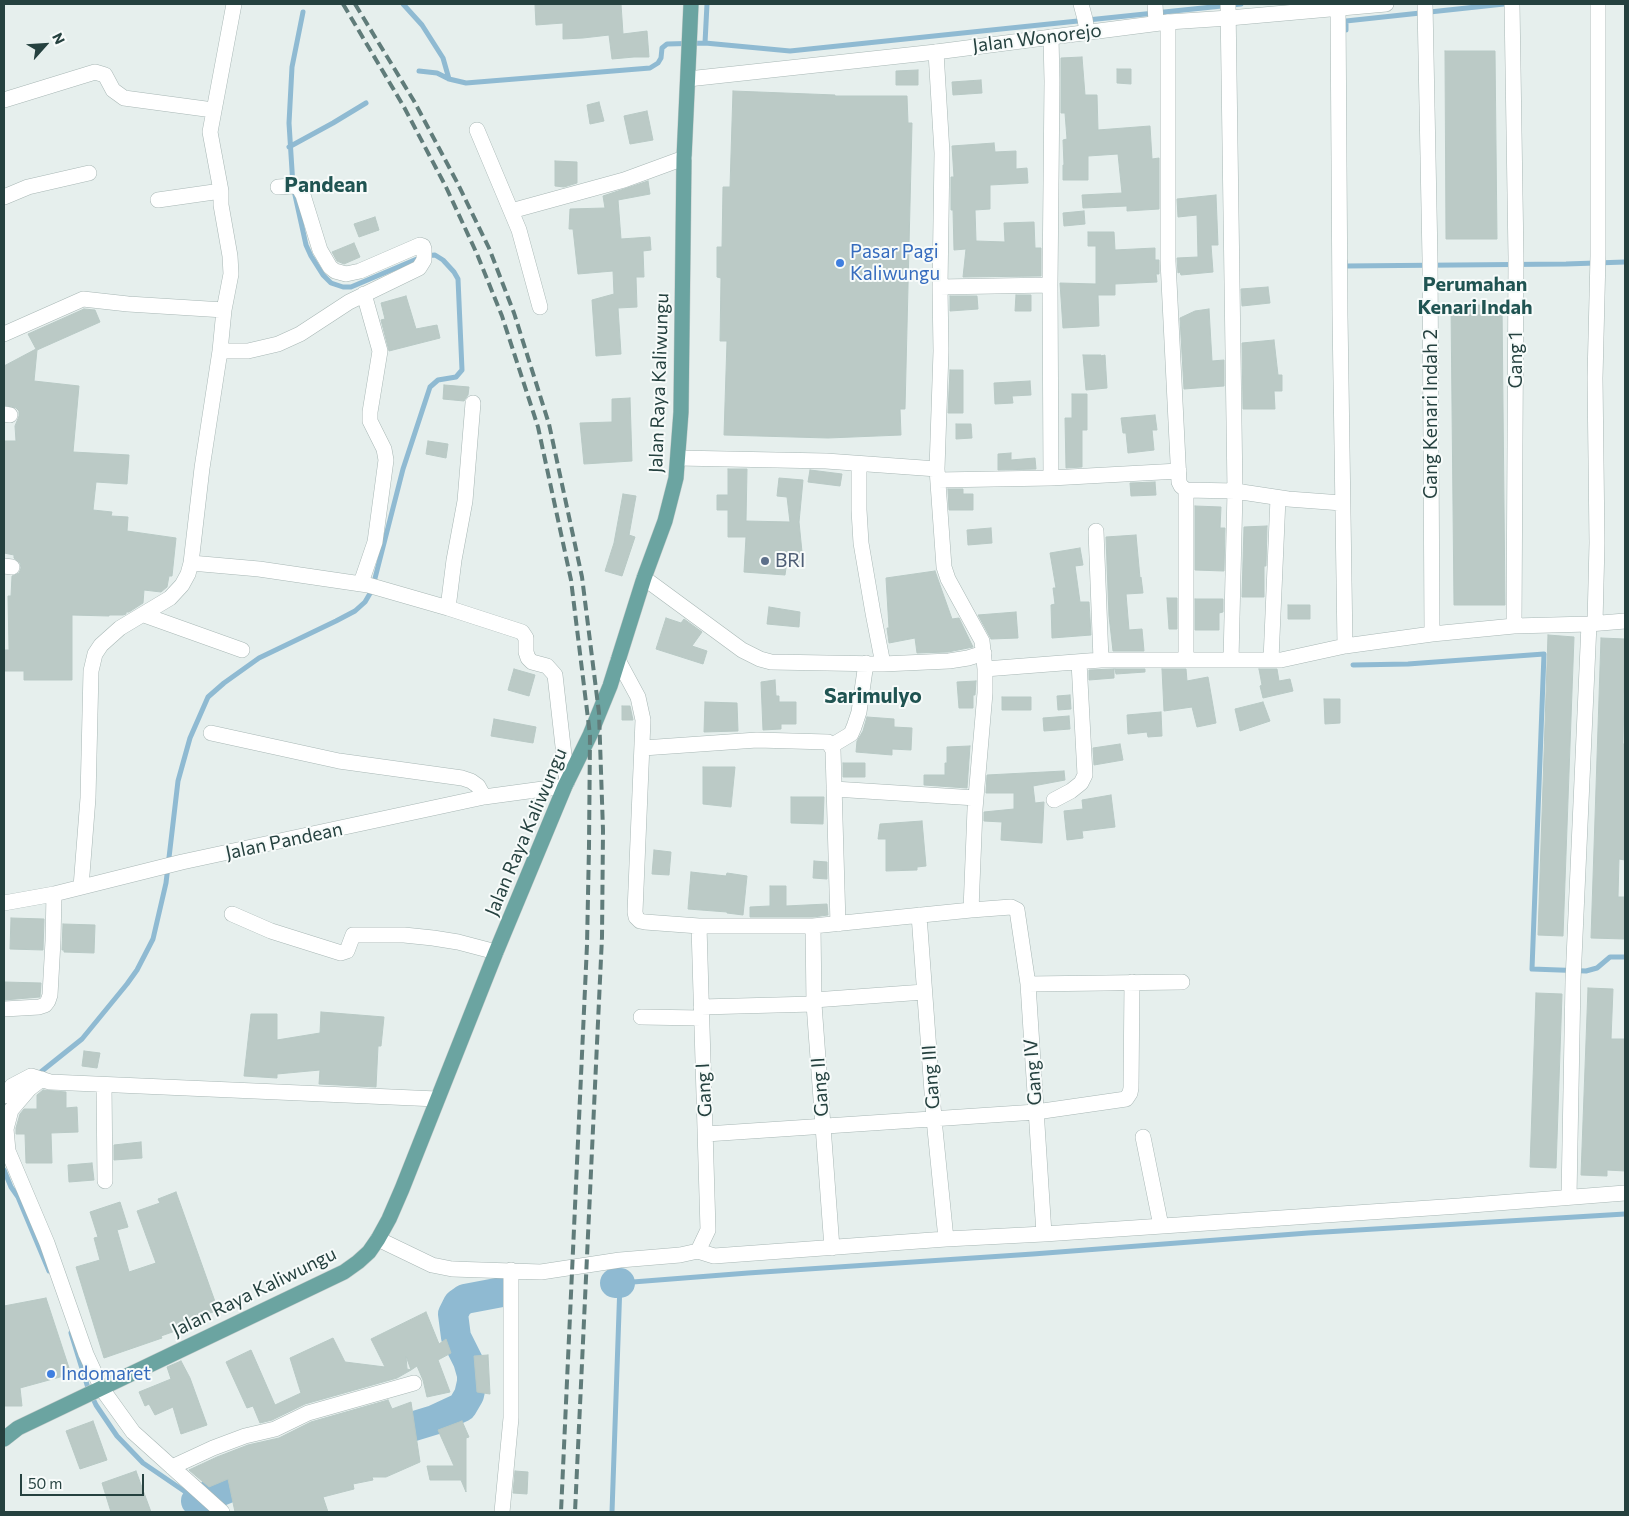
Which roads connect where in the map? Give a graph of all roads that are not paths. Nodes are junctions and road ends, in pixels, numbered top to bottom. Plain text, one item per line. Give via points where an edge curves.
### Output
1 (234, 4) edge
2 (691, 4) edge
3 (1080, 4) edge
4 (1386, 4) edge
5 (1512, 4) edge
6 (1598, 4) edge
7 (1303, 7) edge
8 (1338, 7) junction
9 (1425, 9) edge
10 (1229, 10) edge
11 (1158, 16) edge
12 (1086, 26) junction
13 (1051, 37) junction
14 (936, 52) junction
15 (688, 78) junction
16 (4, 100) edge
17 (213, 110) junction
18 (477, 130) dead end
19 (684, 158) junction
20 (89, 173) dead end
21 (288, 187) dead end
22 (221, 191) junction
23 (4, 197) edge
24 (158, 200) dead end
25 (511, 211) junction
26 (1050, 285) junction
27 (940, 287) junction
28 (364, 294) junction
29 (540, 307) dead end
30 (224, 310) junction
31 (4, 334) edge
32 (220, 351) junction
33 (473, 403) dead end
34 (678, 458) junction
35 (859, 464) junction
36 (1179, 471) junction
37 (938, 474) junction
38 (1051, 478) junction
39 (1186, 490) junction
40 (1235, 491) junction
41 (1278, 498) junction
42 (1342, 503) junction
43 (1096, 531) dead end
44 (191, 563) junction
45 (644, 578) junction
46 (371, 586) junction
47 (448, 608) junction
48 (144, 615) junction
49 (1625, 621) edge
50 (1592, 624) junction
51 (1514, 626) junction
52 (1432, 634) junction
53 (1345, 646) junction
54 (242, 650) dead end
55 (1186, 659) junction
56 (618, 660) junction
57 (984, 660) junction
58 (1101, 660) junction
59 (1231, 660) junction
60 (1271, 660) junction
61 (1079, 662) junction
62 (866, 663) junction
63 (883, 664) junction
64 (210, 733) dead end
65 (831, 746) junction
66 (643, 748) junction
67 (566, 784) junction
68 (834, 789) junction
69 (484, 797) junction
70 (976, 798) junction
71 (1054, 800) dead end
72 (81, 888) junction
73 (54, 894) junction
74 (4, 903) edge
75 (971, 910) junction
76 (232, 914) dead end
77 (919, 915) junction
78 (838, 924) junction
79 (700, 926) junction
80 (813, 926) junction
81 (496, 952) junction
82 (1132, 982) junction
83 (1182, 982) dead end
84 (1028, 984) junction
85 (924, 992) junction
86 (814, 1002) junction
87 (4, 1009) edge
88 (701, 1012) junction
89 (641, 1017) dead end
90 (37, 1078) junction
91 (104, 1085) junction
92 (4, 1096) edge
93 (437, 1099) junction
94 (1036, 1112) junction
95 (934, 1119) junction
96 (822, 1127) junction
97 (706, 1134) junction
98 (1143, 1137) dead end
99 (105, 1181) dead end
100 (1625, 1193) edge
101 (1568, 1197) junction
102 (1161, 1226) junction
103 (1044, 1234) junction
104 (378, 1239) junction
105 (946, 1239) junction
106 (832, 1248) junction
107 (698, 1252) junction
108 (511, 1270) junction
109 (414, 1382) dead end
110 (100, 1389) junction
111 (4, 1439) edge
112 (172, 1467) junction
113 (217, 1508) edge
114 (502, 1512) edge

1 - 17 street
2 - 15 main road, Jalan Raya Kaliwungu
3 - 12 street
4 - 8 street, Jalan Wonorejo
5 - 51 street, Gang 1 via 1516,266
6 - 50 street via 1597,543
7 - 8 street, Jalan Wonorejo
7 - 10 street, Jalan Wonorejo
8 - 42 street
9 - 52 street, Gang Kenari Indah 2
10 - 11 street, Jalan Wonorejo
10 - 40 street
11 - 12 street, Jalan Wonorejo
11 - 36 street
12 - 13 street, Jalan Wonorejo
13 - 14 street, Jalan Wonorejo
13 - 26 street
14 - 15 street, Jalan Wonorejo
14 - 27 street via 942,153
15 - 19 main road, Jalan Raya Kaliwungu
16 - 17 street via 95,72 105,75 113,90 124,98
17 - 22 street via 210,132
18 - 25 street
19 - 25 street via 624,180
19 - 34 main road, Jalan Raya Kaliwungu
20 - 23 street
21 - 28 street via 299,188 303,195 320,250 335,271 346,274 360,271 423,246 424,257 419,268
22 - 24 street
22 - 30 street via 231,274
25 - 29 street
26 - 27 street
26 - 38 street
27 - 37 street
28 - 32 street via 278,344 248,351
28 - 46 street via 380,351 370,421 386,460
30 - 31 street via 83,298
30 - 32 street
32 - 44 street
33 - 47 street via 465,501
34 - 35 street
34 - 45 main road, Jalan Raya Kaliwungu via 665,521
35 - 37 street
35 - 63 street via 861,543
36 - 38 street
36 - 39 street via 1179,482
37 - 38 street
37 - 57 street via 946,573 982,641
39 - 40 street
39 - 55 street
40 - 41 street
40 - 59 street
41 - 42 street
41 - 60 street
42 - 53 street
43 - 58 street
44 - 46 street via 259,569
44 - 48 street via 182,585 170,598
45 - 56 main road, Jalan Raya Kaliwungu
45 - 62 street via 742,650 760,659 771,662
46 - 47 street
47 - 67 street via 522,632 526,638 528,658 547,666 555,675
48 - 54 street
48 - 72 street via 104,641 95,654 91,671 88,798
49 - 50 street
50 - 51 street
50 - 101 street via 1574,981
51 - 52 street
52 - 53 street
53 - 60 street
55 - 58 street
55 - 59 street
56 - 66 street via 640,705
56 - 67 main road, Jalan Raya Kaliwungu via 590,735
57 - 61 street
57 - 63 street via 968,658
57 - 70 street via 985,692
58 - 61 street
59 - 60 street
61 - 71 street via 1085,775 1081,783
62 - 63 street
62 - 65 street via 854,728 851,734
64 - 69 street via 339,761 462,778 478,786
65 - 66 street via 820,741 757,740
65 - 68 street
66 - 79 street via 636,916 645,922
67 - 69 street, Jalan Pandean
67 - 81 main road, Jalan Raya Kaliwungu
68 - 70 street
68 - 78 street
69 - 72 street, Jalan Pandean via 182,862
70 - 75 street
72 - 73 street, Jalan Pandean
73 - 74 street, Jalan Pandean
73 - 87 street via 48,1001 39,1007
75 - 77 street
75 - 84 street, Gang IV via 1011,907 1017,910
76 - 81 street via 271,931 341,953 347,951 353,935 433,938
77 - 78 street
77 - 85 street, Gang III
78 - 80 street
79 - 80 street
79 - 88 street, Gang I
80 - 86 street, Gang II
81 - 93 main road, Jalan Raya Kaliwungu
82 - 83 street
82 - 84 street
82 - 94 street via 1129,1096 1122,1100
84 - 94 street, Gang IV
85 - 86 street
85 - 95 street, Gang III
86 - 88 street
86 - 96 street, Gang II
88 - 89 street
88 - 97 street, Gang I
90 - 91 street via 50,1082
90 - 92 street via 12,1086
90 - 110 street via 11,1110 6,1129 8,1150 47,1243
91 - 93 street
91 - 99 street
93 - 104 main road, Jalan Raya Kaliwungu via 402,1189
94 - 95 street
94 - 103 street, Gang IV
95 - 96 street
95 - 105 street, Gang III
96 - 97 street
96 - 106 street, Gang II
97 - 107 street, Gang I via 708,1230
98 - 102 street
100 - 101 street
101 - 102 street
102 - 103 street
103 - 105 street
104 - 108 street via 432,1265
104 - 110 main road, Jalan Raya Kaliwungu via 358,1262 344,1272
105 - 106 street
106 - 107 street via 714,1256
107 - 108 street via 541,1272
108 - 114 street via 511,1418
109 - 112 street via 308,1412 275,1429 245,1436
110 - 111 main road, Jalan Raya Kaliwungu via 18,1428
110 - 112 street via 133,1432
112 - 113 street

